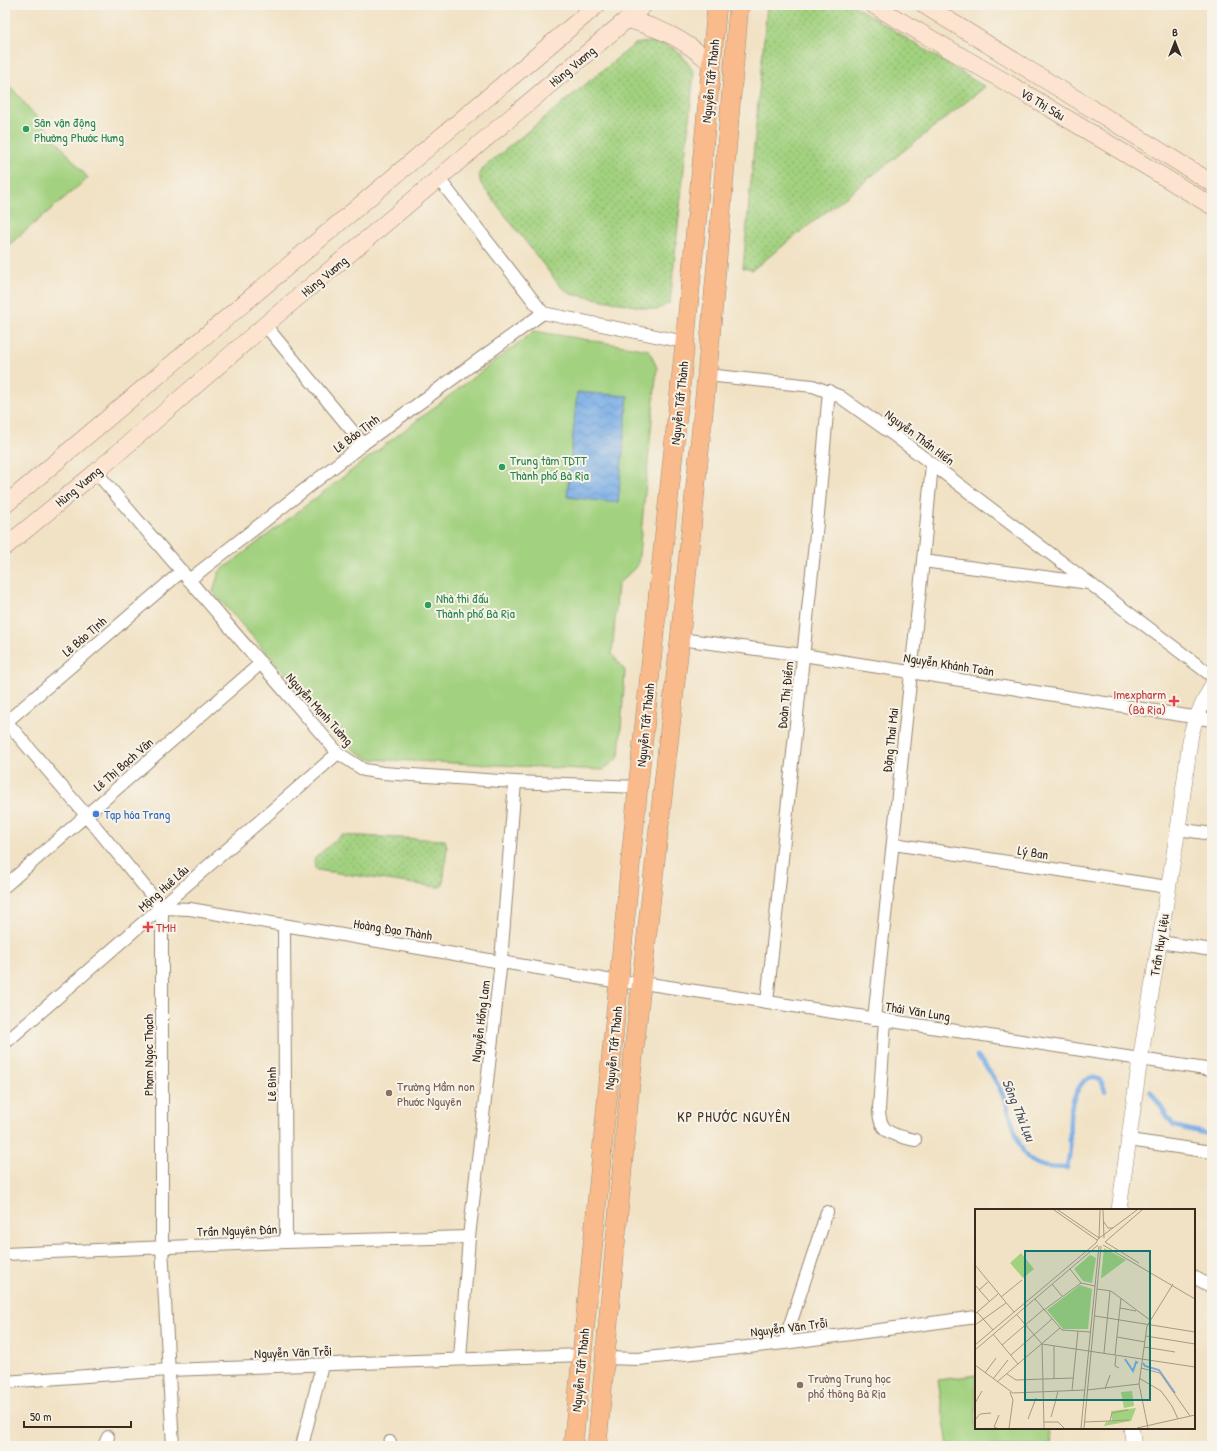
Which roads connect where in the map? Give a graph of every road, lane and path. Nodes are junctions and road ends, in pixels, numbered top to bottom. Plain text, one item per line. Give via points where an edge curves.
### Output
1 (597, 5) edge
2 (644, 5) edge
3 (717, 5) edge
4 (739, 5) edge
5 (873, 5) edge
6 (924, 5) edge
7 (627, 19) junction
8 (711, 63) junction
9 (439, 179) junction
10 (1212, 183) edge
11 (1212, 206) edge
12 (543, 313) junction
13 (265, 325) junction
14 (685, 342) junction
15 (707, 375) junction
16 (829, 391) junction
17 (363, 444) junction
18 (932, 464) junction
19 (96, 472) junction
20 (5, 505) edge
21 (5, 547) edge
22 (924, 561) junction
23 (186, 576) junction
24 (1090, 584) junction
25 (680, 639) junction
26 (803, 655) junction
27 (261, 663) junction
28 (911, 672) junction
29 (1212, 676) edge
30 (1212, 685) edge
31 (1196, 718) junction
32 (1212, 720) edge
33 (6, 722) edge
34 (338, 753) junction
35 (515, 782) junction
36 (638, 787) junction
37 (86, 814) junction
38 (1178, 828) junction
39 (1212, 834) edge
40 (894, 844) junction
41 (5, 886) edge
42 (1167, 887) junction
43 (162, 908) junction
44 (284, 926) junction
45 (1160, 942) junction
46 (1212, 950) edge
47 (501, 960) junction
48 (619, 982) junction
49 (643, 983) junction
50 (767, 1002) junction
51 (880, 1019) junction
52 (5, 1043) edge
53 (1141, 1059) junction
54 (1212, 1070) edge
55 (915, 1140) dead end
56 (1129, 1140) junction
57 (1212, 1152) edge
58 (1119, 1209) edge
59 (827, 1212) dead end
60 (469, 1237) junction
61 (286, 1242) junction
62 (162, 1246) junction
63 (5, 1254) edge
64 (1195, 1278) edge
65 (1212, 1287) edge
66 (975, 1317) edge
67 (784, 1342) junction
68 (582, 1355) junction
69 (606, 1358) junction
70 (460, 1359) junction
71 (322, 1365) junction
72 (168, 1370) junction
73 (5, 1382) edge
74 (1131, 1429) edge
75 (173, 1446) edge
76 (302, 1446) edge
77 (573, 1446) edge
78 (597, 1446) edge
79 (1134, 1446) edge

1 - 20 main road
2 - 7 main road, Hùng Vương
3 - 8 main road, Nguyễn Tất Thành
4 - 15 main road, Nguyễn Tất Thành
5 - 11 main road, Võ Thị Sáu
6 - 10 main road, Võ Thị Sáu
7 - 8 main road via 666,31
7 - 9 main road, Hùng Vương
8 - 14 main road, Nguyễn Tất Thành
9 - 12 street
9 - 13 main road, Hùng Vương
12 - 14 street
12 - 17 street, Lê Bảo Tịnh
13 - 17 street
13 - 19 main road, Hùng Vương
14 - 36 main road, Nguyễn Tất Thành
15 - 16 street, Nguyễn Thần Hiến via 813,386
15 - 25 main road, Nguyễn Tất Thành
16 - 18 street, Nguyễn Thần Hiến via 854,406
16 - 26 street, Đoàn Thị Điểm
17 - 23 street, Lê Bảo Tịnh
18 - 22 street, Đặng Thai Mai
18 - 24 street, Nguyễn Thần Hiến
19 - 21 main road, Hùng Vương
19 - 23 street, Nguyễn Mạnh Tường
22 - 24 street, Nguyễn Thần Hiến
22 - 28 street, Đặng Thai Mai
23 - 27 street, Nguyễn Mạnh Tường
23 - 33 street, Lê Bảo Tịnh
24 - 29 street, Nguyễn Thần Hiến
25 - 26 street, Nguyễn Khánh Toàn
25 - 49 main road, Nguyễn Tất Thành
26 - 28 street, Nguyễn Khánh Toàn
26 - 50 street, Đoàn Thị Điểm
27 - 34 street, Nguyễn Mạnh Tường
27 - 37 street, Lê Thị Bạch Vân
28 - 31 street, Nguyễn Khánh Toàn
28 - 40 street, Đặng Thai Mai
30 - 31 street, Trần Huy Liệu
31 - 32 street, Nguyễn Khánh Toàn
31 - 38 street, Trần Huy Liệu via 1191,734
33 - 37 street
34 - 35 street, Nguyễn Mạnh Tường via 364,770
34 - 43 street, Mộng Huê Lầu
35 - 36 street, Nguyễn Mạnh Tường
35 - 47 street, Nguyễn Hồng Lam
36 - 48 main road, Nguyễn Tất Thành
37 - 41 street, Lê Thị Bạch Vân
37 - 43 street
38 - 39 street
38 - 42 street, Trần Huy Liệu
40 - 42 street, Lý Ban
40 - 51 street, Đặng Thai Mai
42 - 45 street, Trần Huy Liệu
43 - 44 street, Hoàng Đạo Thành via 190,909
43 - 52 street, Mộng Huê Lầu
43 - 62 street, Phạm Ngọc Thạch
44 - 47 street, Hoàng Đạo Thành
44 - 61 street, Lê Bình
45 - 46 street
45 - 53 street, Trần Huy Liệu
47 - 48 street, Hoàng Đạo Thành
47 - 60 street, Nguyễn Hồng Lam
48 - 49 street, Thái Văn Lung
48 - 68 main road, Nguyễn Tất Thành
49 - 50 street, Thái Văn Lung
49 - 69 main road, Nguyễn Tất Thành via 629,1094
50 - 51 street, Thái Văn Lung
51 - 53 street, Thái Văn Lung
51 - 55 street, Đặng Thai Mai via 880,1122 886,1131
53 - 54 street, Thái Văn Lung
53 - 56 street, Trần Huy Liệu
56 - 57 street
56 - 58 street, Trần Huy Liệu
59 - 67 street
60 - 61 street, Trần Nguyên Đán
60 - 70 street, Nguyễn Hồng Lam
61 - 62 street, Trần Nguyên Đán
62 - 63 street, Trần Nguyên Đán
62 - 72 street, Phạm Ngọc Thạch
64 - 65 street
66 - 67 street, Nguyễn Văn Trỗi
67 - 69 street, Nguyễn Văn Trỗi via 638,1359
68 - 70 street, Nguyễn Văn Trỗi
68 - 77 main road, Nguyễn Tất Thành
69 - 78 main road, Nguyễn Tất Thành
70 - 71 street, Nguyễn Văn Trỗi
71 - 72 street, Nguyễn Văn Trỗi
71 - 76 street
72 - 73 street, Nguyễn Văn Trỗi
72 - 75 street, Phạm Ngọc Thạch
74 - 79 street

